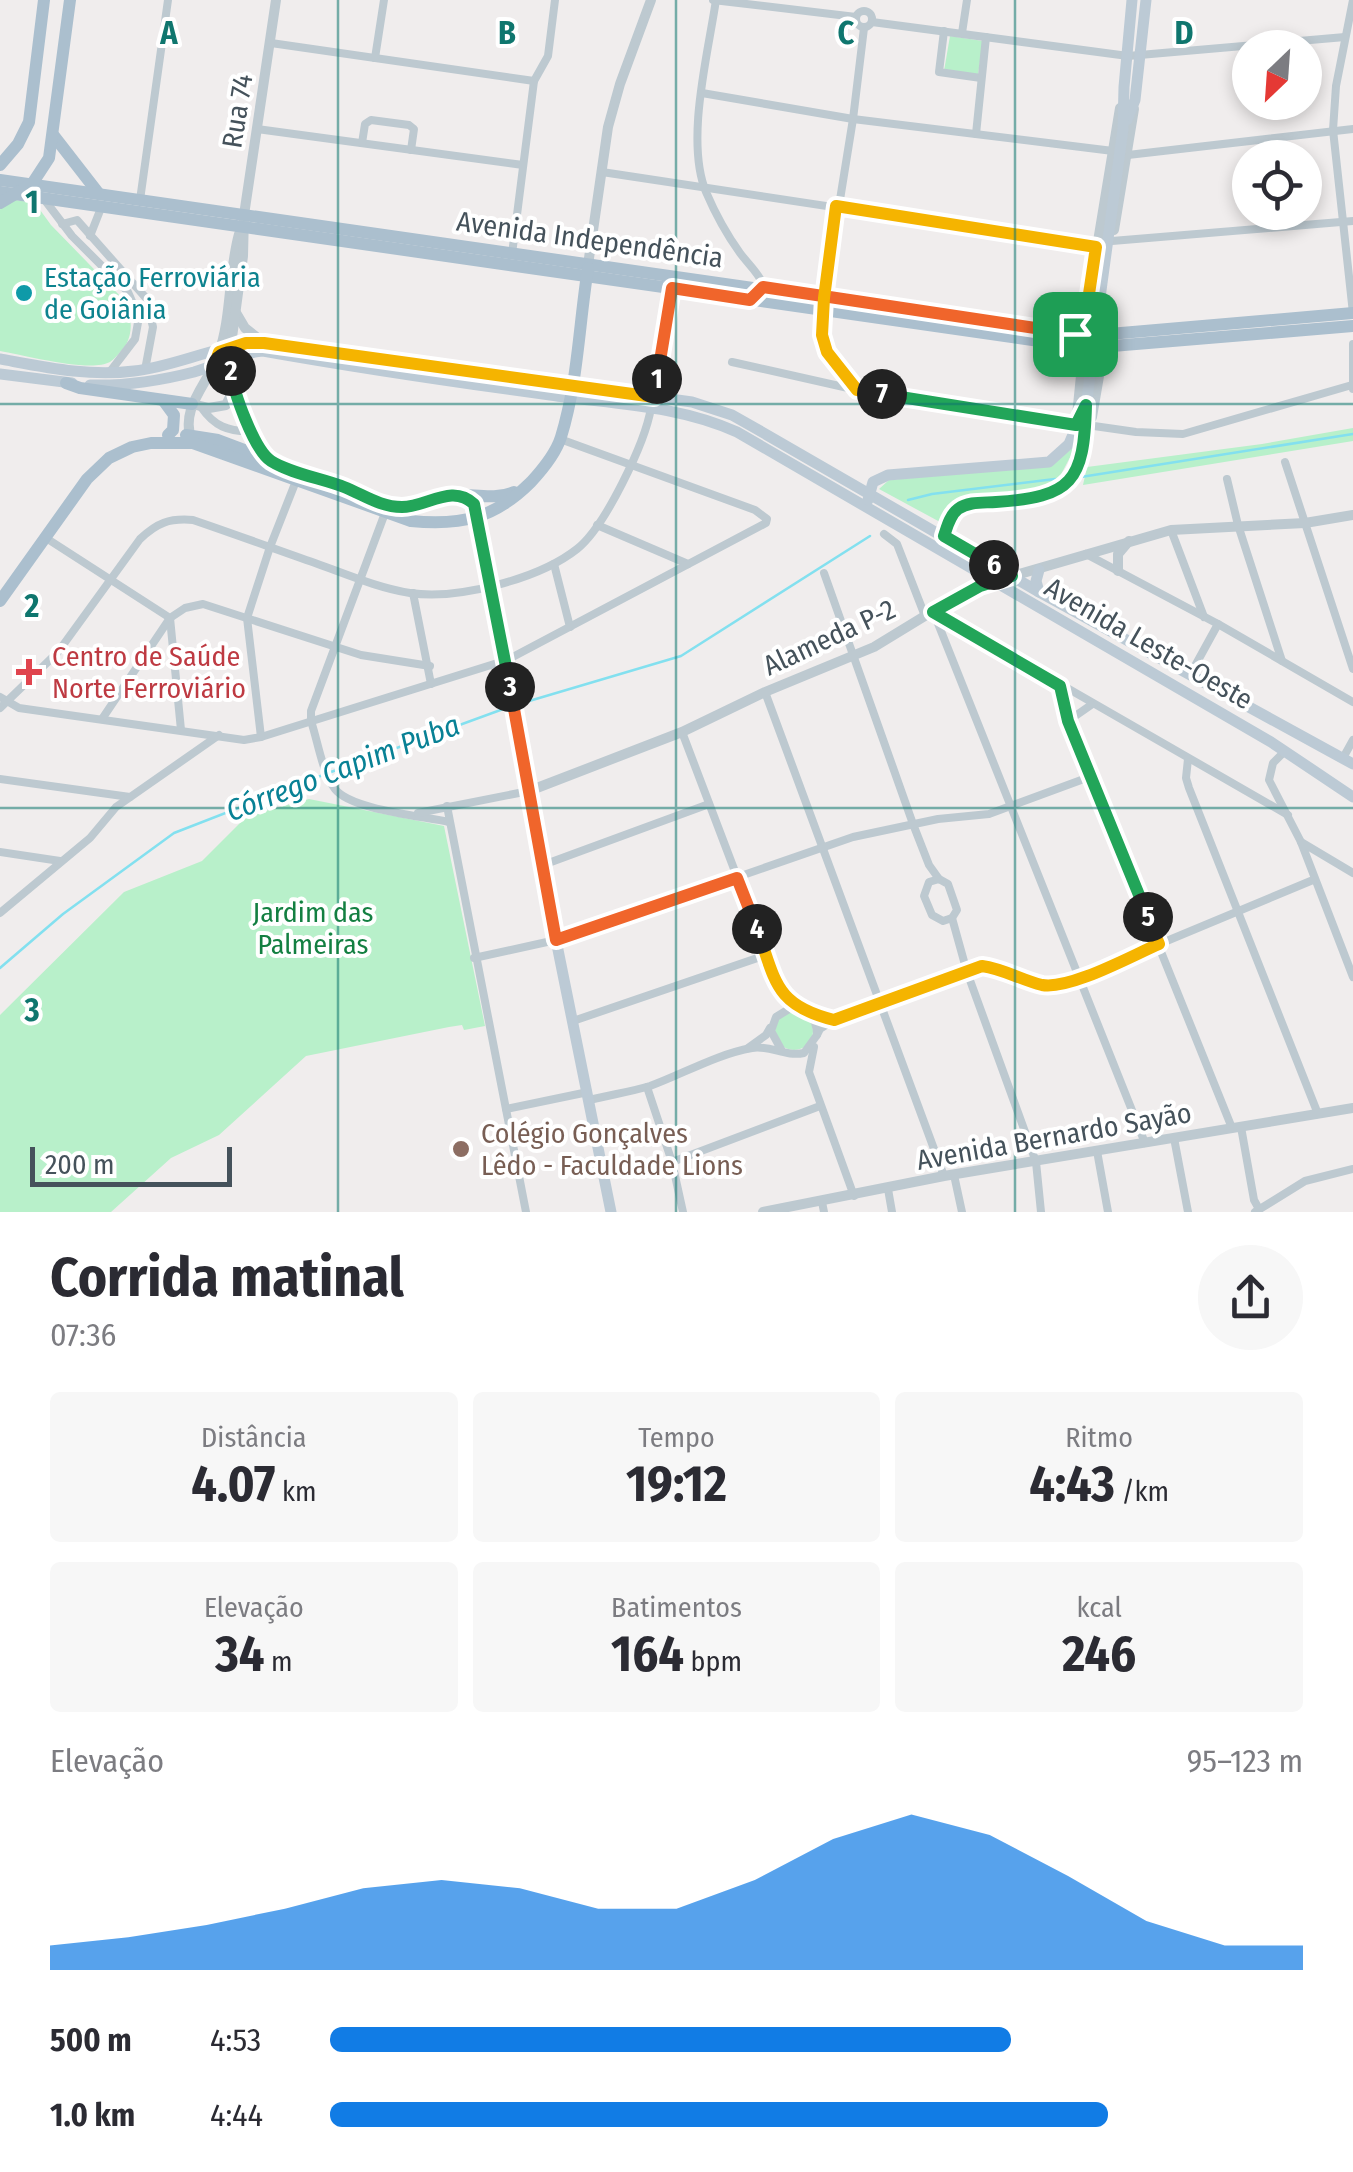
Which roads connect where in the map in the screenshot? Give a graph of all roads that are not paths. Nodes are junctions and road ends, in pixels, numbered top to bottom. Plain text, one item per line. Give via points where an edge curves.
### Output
1 (44, 0) edge
2 (70, 0) edge
3 (168, 0) edge
4 (276, 0) edge
5 (384, 0) edge
6 (556, 0) edge
7 (651, 0) edge
8 (715, 0) edge
9 (966, 0) edge
10 (1132, 0) edge
11 (1146, 0) edge
12 (1353, 0) edge
13 (785, 5) edge
14 (867, 5) edge
15 (856, 18) junction
16 (868, 25) junction
17 (944, 31) junction
18 (962, 32) junction
19 (986, 36) junction
20 (1345, 37) junction
21 (270, 43) junction
22 (1134, 56) junction
23 (375, 58) junction
24 (981, 78) junction
25 (534, 81) junction
26 (1124, 87) junction
27 (702, 94) junction
28 (1135, 100) junction
29 (853, 119) junction
30 (1123, 129) junction
31 (1353, 129) edge
32 (257, 130) junction
33 (1333, 130) junction
34 (24, 133) junction
35 (976, 134) junction
36 (54, 136) junction
37 (362, 143) junction
38 (412, 150) junction
39 (1113, 151) junction
40 (0, 152) edge
41 (1128, 155) junction
42 (0, 165) edge
43 (523, 165) junction
44 (602, 172) junction
45 (0, 180) edge
46 (32, 184) junction
47 (704, 189) junction
48 (0, 192) edge
49 (16, 194) junction
50 (44, 199) junction
51 (140, 200) junction
52 (100, 201) junction
53 (0, 203) edge
54 (836, 206) junction
55 (243, 222) junction
56 (1348, 222) edge
57 (62, 224) junction
58 (90, 236) junction
59 (1112, 241) junction
60 (1096, 247) junction
61 (512, 254) junction
62 (588, 271) junction
63 (672, 283) junction
64 (763, 287) junction
65 (750, 300) junction
66 (823, 305) junction
67 (235, 310) junction
68 (1353, 313) edge
69 (1353, 326) edge
70 (1252, 327) junction
71 (1079, 340) junction
72 (1099, 341) junction
73 (1353, 344) edge
74 (264, 347) junction
75 (227, 353) junction
76 (0, 360) edge
77 (732, 362) dead end
78 (214, 366) junction
79 (145, 370) junction
80 (109, 373) junction
81 (0, 374) edge
82 (231, 375) junction
83 (66, 382) junction
84 (1353, 387) edge
85 (234, 390) junction
86 (857, 390) junction
87 (572, 392) junction
88 (161, 398) junction
89 (653, 402) junction
90 (196, 405) junction
91 (1081, 425) junction
92 (252, 431) junction
93 (168, 435) junction
94 (192, 439) junction
95 (560, 439) junction
96 (269, 460) junction
97 (1285, 462) dead end
98 (631, 465) junction
99 (1227, 479) dead end
100 (296, 481) junction
101 (526, 486) junction
102 (868, 493) junction
103 (465, 496) junction
104 (429, 502) junction
105 (873, 512) junction
106 (385, 514) junction
107 (1353, 515) edge
108 (478, 516) junction
109 (433, 523) junction
110 (1305, 523) junction
111 (1238, 524) junction
112 (597, 525) junction
113 (895, 525) junction
114 (1171, 530) junction
115 (884, 534) dead end
116 (944, 536) junction
117 (46, 538) junction
118 (1129, 541) junction
119 (270, 547) junction
120 (1084, 553) junction
121 (554, 564) junction
122 (688, 564) junction
123 (1039, 570) junction
124 (1118, 571) junction
125 (824, 573) dead end
126 (1012, 576) junction
127 (358, 579) junction
128 (111, 580) junction
129 (992, 582) junction
130 (491, 587) junction
131 (0, 590) edge
132 (1039, 592) junction
133 (413, 593) junction
134 (0, 602) edge
135 (929, 614) junction
136 (1204, 616) junction
137 (170, 618) junction
138 (247, 618) junction
139 (1218, 624) junction
140 (570, 628) junction
141 (334, 647) junction
142 (853, 656) junction
143 (506, 660) junction
144 (1282, 661) junction
145 (430, 666) junction
146 (1353, 669) edge
147 (1190, 674) junction
148 (431, 684) junction
149 (1060, 686) junction
150 (765, 692) junction
151 (2, 702) edge
152 (1353, 702) edge
153 (1091, 704) junction
154 (102, 719) junction
155 (311, 721) junction
156 (1068, 721) junction
157 (180, 730) junction
158 (682, 732) junction
159 (219, 736) junction
160 (260, 738) junction
161 (1353, 740) edge
162 (1284, 751) junction
163 (1188, 760) junction
164 (1348, 761) edge
165 (1092, 776) junction
166 (0, 779) edge
167 (529, 790) junction
168 (130, 797) junction
169 (1353, 797) edge
170 (709, 804) junction
171 (447, 806) junction
172 (1011, 808) junction
173 (414, 814) junction
174 (1288, 815) junction
175 (450, 822) junction
176 (913, 824) junction
177 (1301, 842) junction
178 (822, 847) junction
179 (0, 852) edge
180 (1324, 856) junction
181 (60, 861) junction
182 (543, 865) junction
183 (930, 866) junction
184 (1310, 868) junction
185 (1353, 873) edge
186 (737, 878) junction
187 (939, 879) junction
188 (1313, 880) junction
189 (929, 882) junction
190 (0, 912) edge
191 (1238, 912) junction
192 (947, 919) junction
193 (556, 940) junction
194 (1159, 944) junction
195 (766, 954) junction
196 (474, 958) junction
197 (967, 972) junction
198 (1353, 977) edge
199 (1078, 978) junction
200 (780, 990) junction
201 (881, 1002) junction
202 (807, 1012) junction
203 (774, 1020) junction
204 (834, 1020) junction
205 (573, 1021) junction
206 (816, 1039) junction
207 (748, 1049) junction
208 (785, 1052) junction
209 (809, 1072) junction
210 (647, 1087) junction
211 (589, 1096) junction
212 (820, 1106) junction
213 (1353, 1108) edge
214 (506, 1109) junction
215 (1318, 1114) junction
216 (1237, 1128) junction
217 (1174, 1138) junction
218 (1145, 1144) junction
219 (1097, 1151) junction
220 (672, 1162) junction
221 (1036, 1162) junction
222 (1353, 1169) edge
223 (949, 1175) junction
224 (888, 1189) junction
225 (854, 1196) junction
226 (823, 1207) edge
227 (1257, 1210) edge
228 (526, 1212) edge
229 (611, 1212) edge
230 (683, 1212) edge
231 (764, 1212) edge
232 (892, 1212) edge
233 (962, 1212) edge
234 (1041, 1212) edge
235 (1108, 1212) edge
236 (1188, 1212) edge

1 - 34 main road
2 - 36 main road
3 - 51 street
4 - 21 street, Rua 74
5 - 23 street
6 - 25 street via 548,56
7 - 44 street via 620,84
8 - 13 street
8 - 27 street
9 - 18 street
10 - 22 main road
11 - 22 main road
12 - 20 street
13 - 15 street
14 - 15 street
14 - 16 street
15 - 16 street
16 - 17 street
16 - 29 street
17 - 18 street
17 - 24 street via 939,72
18 - 19 street
19 - 22 street
19 - 24 street
20 - 22 street
20 - 33 street
21 - 23 street
21 - 32 street, Rua 74
22 - 26 main road
22 - 28 main road
23 - 25 street
24 - 35 street
25 - 43 street
26 - 30 main road
26 - 39 street
27 - 29 street
27 - 47 street
28 - 30 main road
28 - 41 street
29 - 35 street
29 - 54 street
30 - 72 main road
31 - 33 street
32 - 37 street
32 - 55 street, Rua 74
33 - 41 street
33 - 56 street
34 - 40 main road
34 - 42 main road
35 - 39 street
36 - 46 main road
36 - 52 main road
37 - 38 street
37 - 38 street via 371,120 410,125
38 - 43 street
39 - 60 street
41 - 59 street
43 - 61 street
44 - 47 street
44 - 62 street
45 - 46 main road, Avenida Independência
46 - 49 main road
46 - 52 main road, Avenida Independência
47 - 54 street
47 - 64 street
48 - 49 main road, Avenida Independência
49 - 50 main road, Avenida Independência
49 - 53 main road
50 - 52 main road, Avenida Independência
50 - 57 street
51 - 52 main road, Avenida Independência
51 - 55 main road, Avenida Independência
52 - 55 main road, Avenida Independência
52 - 58 street
54 - 60 street
54 - 66 street
55 - 61 main road, Avenida Independência
55 - 62 main road, Avenida Independência
55 - 67 street, Rua 74
55 - 75 street, Rua 74
56 - 59 street
56 - 68 street
57 - 58 street via 78,220
57 - 80 street via 128,292 138,314 139,329
58 - 79 street via 151,308
59 - 72 street
60 - 71 street
61 - 62 main road, Avenida Independência
62 - 63 main road, Avenida Independência
62 - 87 main road
63 - 64 main road, Avenida Independência
63 - 65 main road, Avenida Independência
63 - 89 street
64 - 65 street
64 - 66 main road, Avenida Independência
65 - 66 main road, Avenida Independência
66 - 71 main road, Avenida Independência
66 - 86 street via 824,346
67 - 74 street
67 - 75 street, Rua 74
68 - 70 main road, Avenida Independência
69 - 70 main road, Avenida Independência
70 - 72 main road, Avenida Independência
71 - 72 main road, Avenida Independência, bridge
71 - 91 street
72 - 91 main road
72 - 91 street via 1092,418
73 - 84 street
74 - 75 main road, Avenida Leste-Oeste
74 - 82 street
74 - 87 main road, Avenida Leste-Oeste
75 - 78 main road, Avenida Leste-Oeste
75 - 79 main road, Avenida Leste-Oeste
75 - 82 street, Rua 74
76 - 80 main road, Avenida Leste-Oeste
77 - 86 street
78 - 83 main road, Avenida Leste-Oeste via 144,384
78 - 90 street
79 - 80 main road, Avenida Leste-Oeste
81 - 83 main road, Avenida Leste-Oeste
82 - 85 street, Rua 74
83 - 88 main road
84 - 91 street via 1183,434
85 - 90 street via 226,405
85 - 92 street, Rua 74
86 - 91 street
87 - 89 main road, Avenida Leste-Oeste
87 - 95 main road
88 - 90 main road
88 - 93 main road via 174,414
89 - 98 street
89 - 102 main road, Avenida Leste-Oeste via 692,402 732,415
89 - 105 main road, Avenida Leste-Oeste via 721,425
90 - 92 street via 228,430
90 - 94 street via 188,421
91 - 102 main road via 1049,462 888,476
91 - 116 main road via 1077,468 1061,488 1034,500 963,506
92 - 96 street, Rua 74
93 - 94 main road
93 - 131 main road via 130,442 87,469
94 - 96 main road via 218,440
94 - 100 main road
94 - 117 main road via 132,447 110,458
95 - 98 street
95 - 101 main road
96 - 104 main road via 380,504
97 - 110 street
98 - 112 street
98 - 122 street via 768,519
99 - 111 street
100 - 106 main road
100 - 119 street
101 - 103 main road via 503,496
101 - 108 main road
102 - 105 main road
102 - 116 main road, Avenida Leste-Oeste
103 - 104 main road
103 - 108 main road
104 - 109 main road
105 - 113 main road, Avenida Leste-Oeste
106 - 109 main road
106 - 127 street
107 - 110 street, Alameda P-2
108 - 109 main road
108 - 130 main road
110 - 111 street, Alameda P-2
110 - 146 street
111 - 114 street, Alameda P-2
111 - 144 street
112 - 121 street
112 - 122 street
113 - 116 main road
113 - 129 main road, Avenida Leste-Oeste
114 - 118 street, Alameda P-2
114 - 136 street
115 - 135 street via 897,544
116 - 126 main road, Avenida Leste-Oeste
117 - 128 street
117 - 134 main road
118 - 120 street, Alameda P-2
118 - 124 street via 1118,554
119 - 127 street
119 - 128 street via 174,518 154,526
119 - 138 street
120 - 123 street, Alameda P-2
120 - 124 street
121 - 130 street
121 - 140 street
122 - 140 street
123 - 126 street, Alameda P-2
123 - 132 main road
124 - 136 street
125 - 142 street
126 - 129 street, Alameda P-2
126 - 132 main road, Avenida Leste-Oeste
127 - 133 street
127 - 141 street
128 - 137 street
128 - 151 street via 58,652
129 - 135 street, Alameda P-2
129 - 162 main road, Avenida Leste-Oeste
130 - 133 street
130 - 143 main road
132 - 147 main road, Avenida Leste-Oeste
133 - 145 street
135 - 142 street, Alameda P-2
135 - 149 street
135 - 172 street
136 - 139 street
137 - 138 street via 203,604
137 - 154 street
137 - 157 street
138 - 141 street
138 - 160 street
139 - 144 street
139 - 147 street
140 - 143 street
141 - 145 street
141 - 155 street
142 - 150 street, Alameda P-2
142 - 176 street
143 - 148 street
143 - 167 main road
144 - 152 street
145 - 148 street
147 - 164 main road, Avenida Leste-Oeste
148 - 155 street
149 - 153 street
149 - 156 street
150 - 158 street, Alameda P-2
150 - 178 street
151 - 154 street
153 - 156 street
153 - 163 street
154 - 157 street
155 - 160 street
155 - 173 street via 339,794
156 - 165 street
157 - 159 street
158 - 167 street, Alameda P-2
158 - 170 street
159 - 160 street
159 - 168 street
161 - 164 street
162 - 169 main road, Avenida Leste-Oeste
162 - 174 street via 1268,775
163 - 174 street
163 - 191 street via 1188,788
165 - 172 street
165 - 194 street
166 - 168 street
167 - 171 street, Alameda P-2
167 - 182 main road
168 - 181 street
170 - 182 street
170 - 186 street
171 - 173 street, Alameda P-2
171 - 175 street
172 - 176 street
172 - 199 street
173 - 175 street
174 - 177 street
175 - 196 street
176 - 178 street
176 - 183 street
177 - 180 street
177 - 184 street
178 - 186 street
178 - 201 street
179 - 181 street
180 - 184 street
180 - 185 street
181 - 190 street
182 - 193 main road
183 - 187 street
183 - 189 street
184 - 188 street
186 - 193 street
186 - 195 street
187 - 189 street
187 - 192 street via 948,884 958,910
188 - 191 street
188 - 198 street
189 - 192 street via 924,896 932,915
191 - 194 street
191 - 215 street
192 - 197 street
193 - 196 street
193 - 205 main road
194 - 199 street
194 - 216 street
195 - 200 street
195 - 205 street
196 - 214 street
197 - 199 street via 1000,968 1060,985
197 - 201 street
197 - 221 street
199 - 218 street
200 - 202 street
200 - 203 street
201 - 204 street
201 - 223 street
202 - 203 street via 788,1009
202 - 204 street
202 - 206 street via 815,1020
203 - 207 street
203 - 208 street via 772,1039
204 - 206 street
205 - 211 main road
206 - 208 street via 804,1052
206 - 209 street
207 - 208 street
207 - 210 street
208 - 209 street
209 - 212 street
210 - 211 street
210 - 220 street
211 - 214 street
211 - 229 main road
212 - 220 street
212 - 225 street
213 - 215 street, Avenida Bernardo Sayão
214 - 228 street
215 - 216 street, Avenida Bernardo Sayão
216 - 217 street, Avenida Bernardo Sayão
216 - 227 street
217 - 218 street, Avenida Bernardo Sayão
217 - 236 street
218 - 219 street, Avenida Bernardo Sayão
219 - 221 street, Avenida Bernardo Sayão
219 - 235 street
220 - 230 street
221 - 223 street, Avenida Bernardo Sayão
221 - 234 street
222 - 227 street via 1305,1181
223 - 224 street, Avenida Bernardo Sayão
223 - 233 street
224 - 225 street, Avenida Bernardo Sayão
224 - 232 street
225 - 226 street, Avenida Bernardo Sayão
226 - 231 street, Avenida Bernardo Sayão

